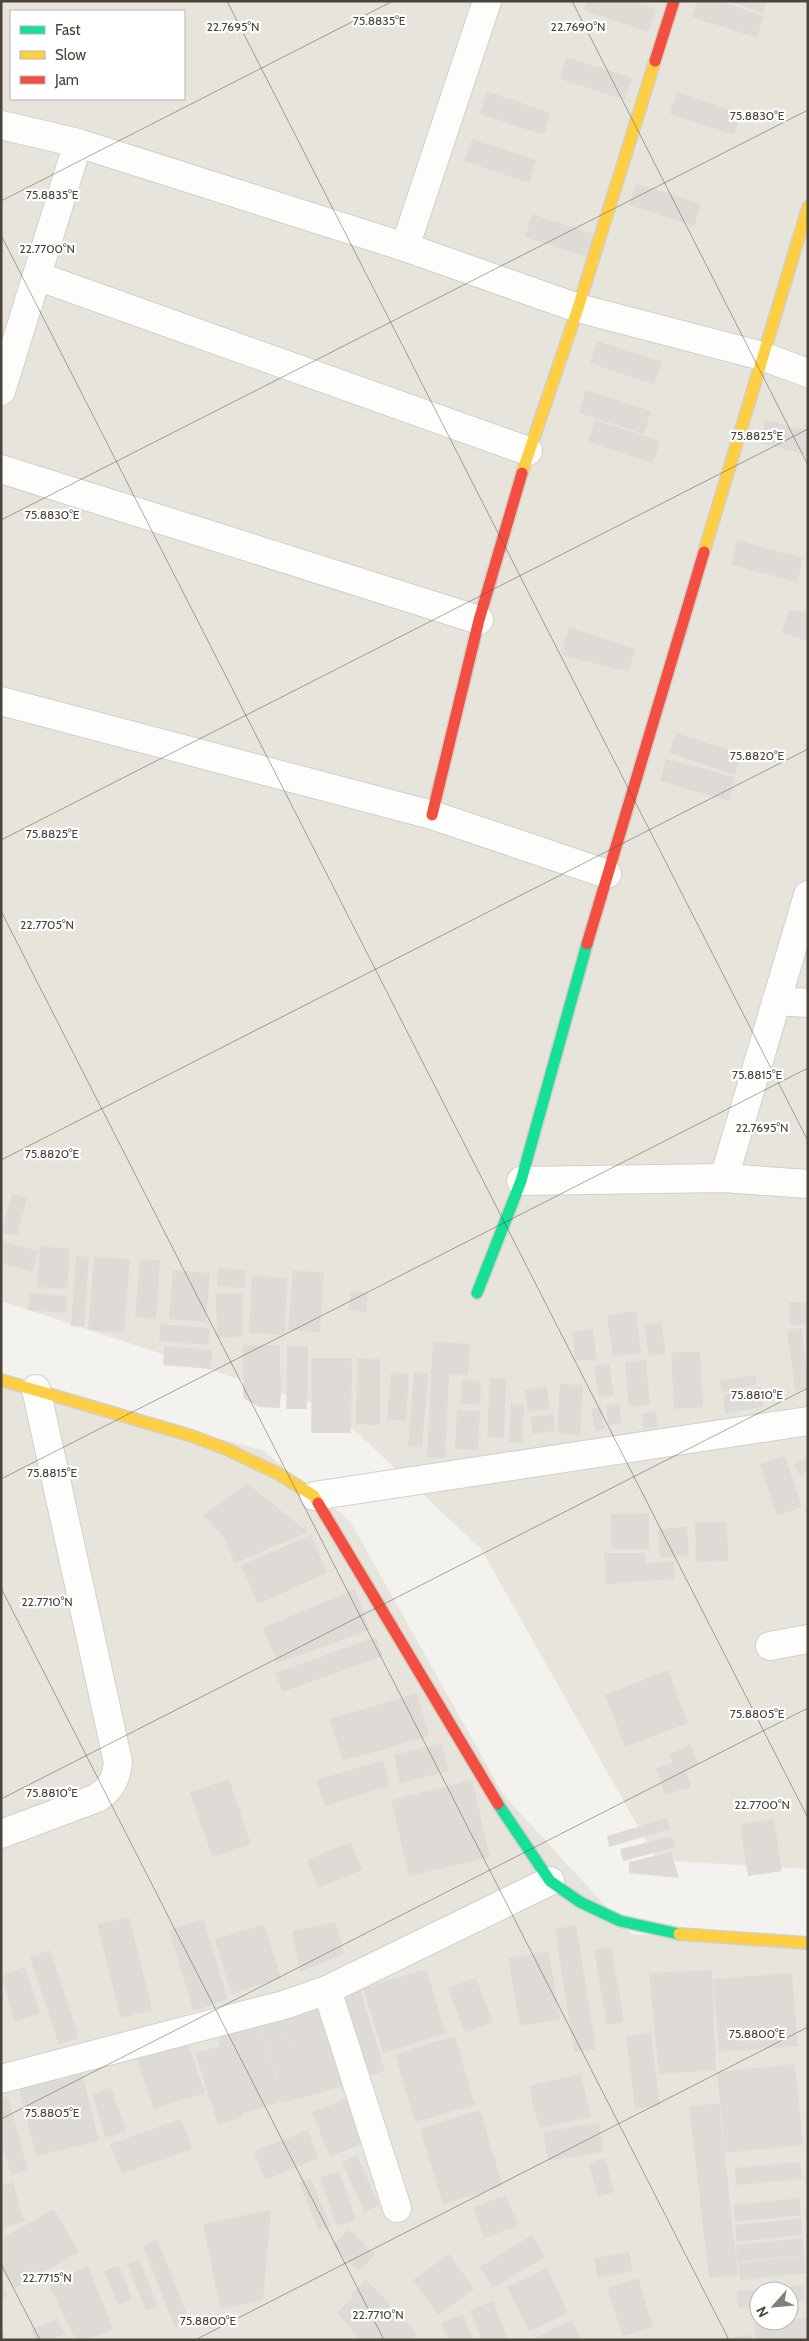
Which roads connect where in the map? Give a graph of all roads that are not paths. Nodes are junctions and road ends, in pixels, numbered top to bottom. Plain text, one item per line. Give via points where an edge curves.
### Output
1 (488, 1) edge
2 (674, 1) edge
3 (1, 125) edge
4 (78, 143) junction
5 (808, 207) edge
6 (405, 247) junction
7 (37, 276) junction
8 (578, 308) junction
9 (762, 356) junction
10 (808, 373) edge
11 (1, 391) edge
12 (528, 451) junction
13 (1, 469) edge
14 (480, 620) junction
15 (1, 701) edge
16 (432, 814) junction
17 (607, 874) junction
18 (808, 895) edge
19 (776, 1001) junction
20 (808, 1004) edge
21 (724, 1178) junction
22 (521, 1181) junction
23 (808, 1184) edge
24 (477, 1293) dead end
25 (1, 1380) edge
26 (36, 1389) junction
27 (808, 1421) edge
28 (314, 1496) junction
29 (808, 1639) edge
30 (770, 1646) dead end
31 (1, 1834) edge
32 (550, 1881) junction
33 (808, 1943) edge
34 (327, 1990) junction
35 (1, 2079) edge
36 (397, 2208) dead end

1 - 6 street
2 - 8 street
3 - 4 street
4 - 6 street
4 - 7 street
5 - 9 street
6 - 8 street
7 - 11 street
7 - 12 street
8 - 9 street
8 - 12 street
9 - 10 street
9 - 17 street
12 - 14 street
13 - 14 street
14 - 16 street
15 - 16 street
16 - 17 street
17 - 22 street
18 - 19 street
19 - 20 street
19 - 21 street
21 - 22 street
21 - 23 street
22 - 24 street
25 - 26 street
26 - 28 street via 226,1449
26 - 31 street via 118,1762 113,1784 97,1798
27 - 28 street
28 - 32 street via 506,1817
29 - 30 street
32 - 33 street via 580,1902 620,1921 671,1933
32 - 34 street
34 - 35 street via 198,2029
34 - 36 street

